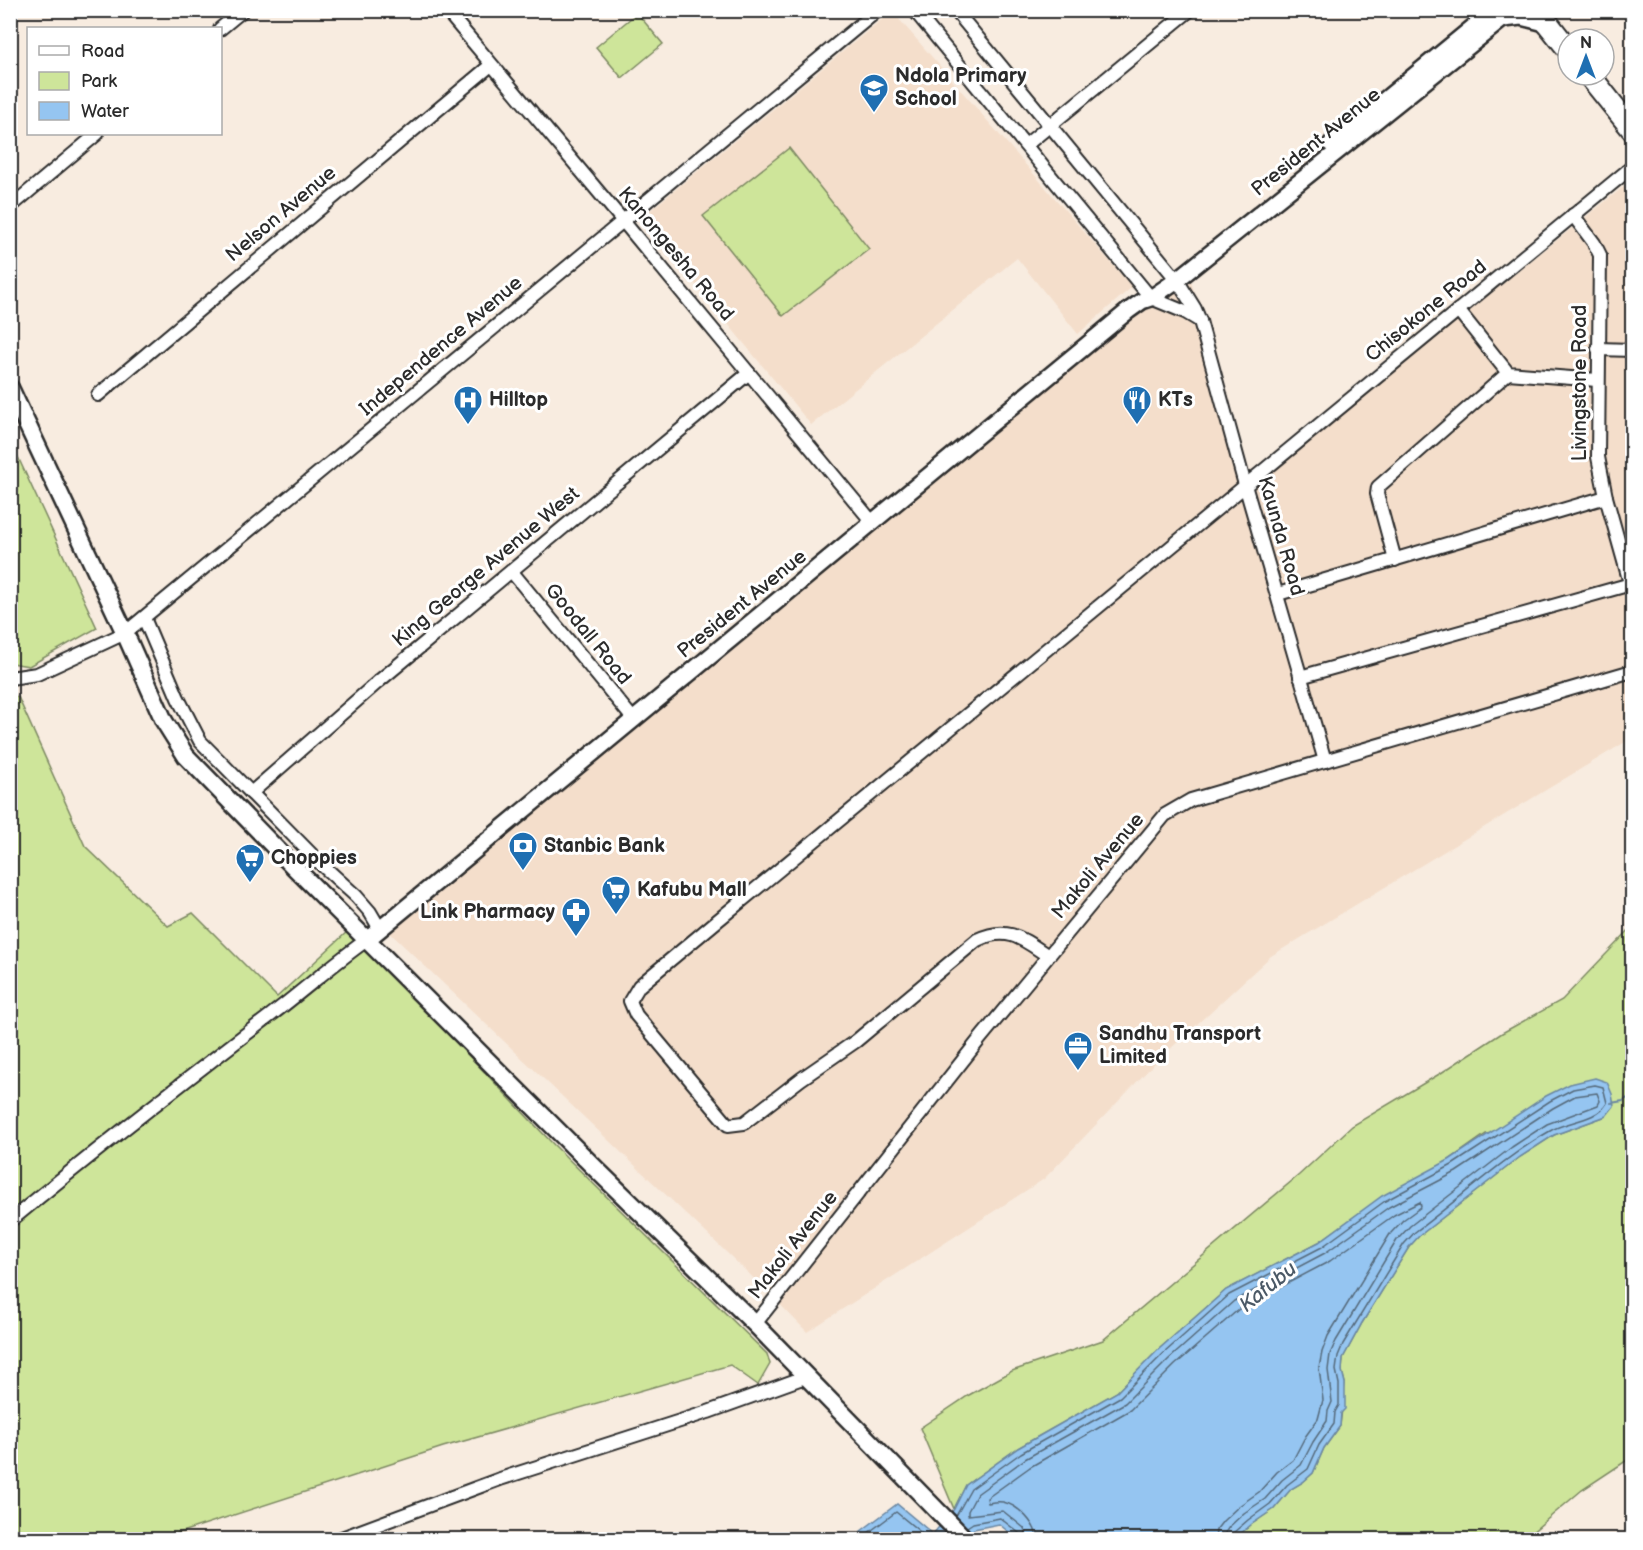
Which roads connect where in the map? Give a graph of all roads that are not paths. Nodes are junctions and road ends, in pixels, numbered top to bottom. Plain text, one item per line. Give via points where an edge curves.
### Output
1 (243, 10) edge
2 (446, 10) edge
3 (878, 10) edge
4 (914, 10) edge
5 (955, 10) edge
6 (1190, 10) edge
7 (1504, 13) edge
8 (1541, 13) edge
9 (222, 27) edge
10 (1556, 29) edge
11 (1556, 37) edge
12 (491, 65) junction
13 (1593, 87) edge
14 (1604, 87) edge
15 (1632, 122) edge
16 (1049, 125) junction
17 (96, 135) edge
18 (1632, 136) edge
19 (1026, 145) junction
20 (1632, 167) edge
21 (15, 202) dead end
22 (1573, 215) junction
23 (623, 221) junction
24 (1174, 277) junction
25 (1147, 297) junction
26 (1458, 310) junction
27 (1200, 321) junction
28 (1598, 349) junction
29 (1632, 350) edge
30 (749, 373) junction
31 (1508, 373) junction
32 (1597, 380) junction
33 (10, 388) edge
34 (98, 395) dead end
35 (1245, 485) junction
36 (1606, 497) junction
37 (873, 523) junction
38 (1395, 560) junction
39 (512, 572) junction
40 (1632, 587) edge
41 (1278, 594) junction
42 (144, 618) junction
43 (125, 633) junction
44 (1632, 671) edge
45 (1300, 677) junction
46 (10, 678) edge
47 (634, 720) junction
48 (1325, 761) junction
49 (251, 793) junction
50 (374, 934) junction
51 (1048, 956) junction
52 (10, 1221) edge
53 (755, 1324) junction
54 (805, 1377) junction
55 (336, 1539) edge
56 (966, 1539) edge

1 - 9 street
2 - 12 street, Kanongesha Road
3 - 23 street, Independence Avenue
4 - 19 street
5 - 16 street, Kaunda Road
6 - 16 street
7 - 8 main road via 1521,17
7 - 24 main road, President Avenue
8 - 10 street
8 - 11 street
12 - 23 street, Kanongesha Road
12 - 34 street, Nelson Avenue
13 - 18 street
14 - 15 street
16 - 19 street
16 - 24 street, Kaunda Road
17 - 21 street
19 - 25 street
20 - 22 street, Chisokone Road
22 - 26 street, Chisokone Road
22 - 28 street, Livingstone Road via 1600,255
23 - 30 street, Kanongesha Road
23 - 42 street, Independence Avenue
24 - 25 main road, President Avenue
24 - 27 street, Kaunda Road
25 - 27 street
25 - 37 main road, President Avenue
26 - 31 street
26 - 35 street, Chisokone Road
27 - 35 street, Kaunda Road
28 - 29 street
28 - 32 street, Livingstone Road
30 - 37 street, Kanongesha Road
30 - 39 street, King George Avenue West
31 - 32 street
31 - 38 street via 1378,487
32 - 36 street, Livingstone Road via 1598,456
33 - 43 highway
35 - 41 street, Kaunda Road
35 - 51 street, Chisokone Road via 639,986 630,1001 636,1015 728,1125 736,1125 856,1041 977,940 997,933 1008,934 1020,937
36 - 38 street
36 - 40 street, Livingstone Road
37 - 47 main road, President Avenue
38 - 41 street
39 - 47 street, Goodall Road
39 - 49 street, King George Avenue West
40 - 45 street
41 - 45 street, Kaunda Road
42 - 43 street, Independence Avenue
42 - 49 street via 200,741
43 - 46 street, Independence Avenue via 38,674
43 - 50 highway via 164,721 186,756
44 - 48 street, Makoli Avenue
45 - 48 street, Kaunda Road
47 - 50 main road, President Avenue
48 - 51 street, Makoli Avenue via 1191,800 1165,815
49 - 50 street via 370,912
50 - 52 street
50 - 53 highway via 597,1170
51 - 53 street, Makoli Avenue
53 - 54 highway
54 - 55 street via 500,1479
54 - 56 highway

